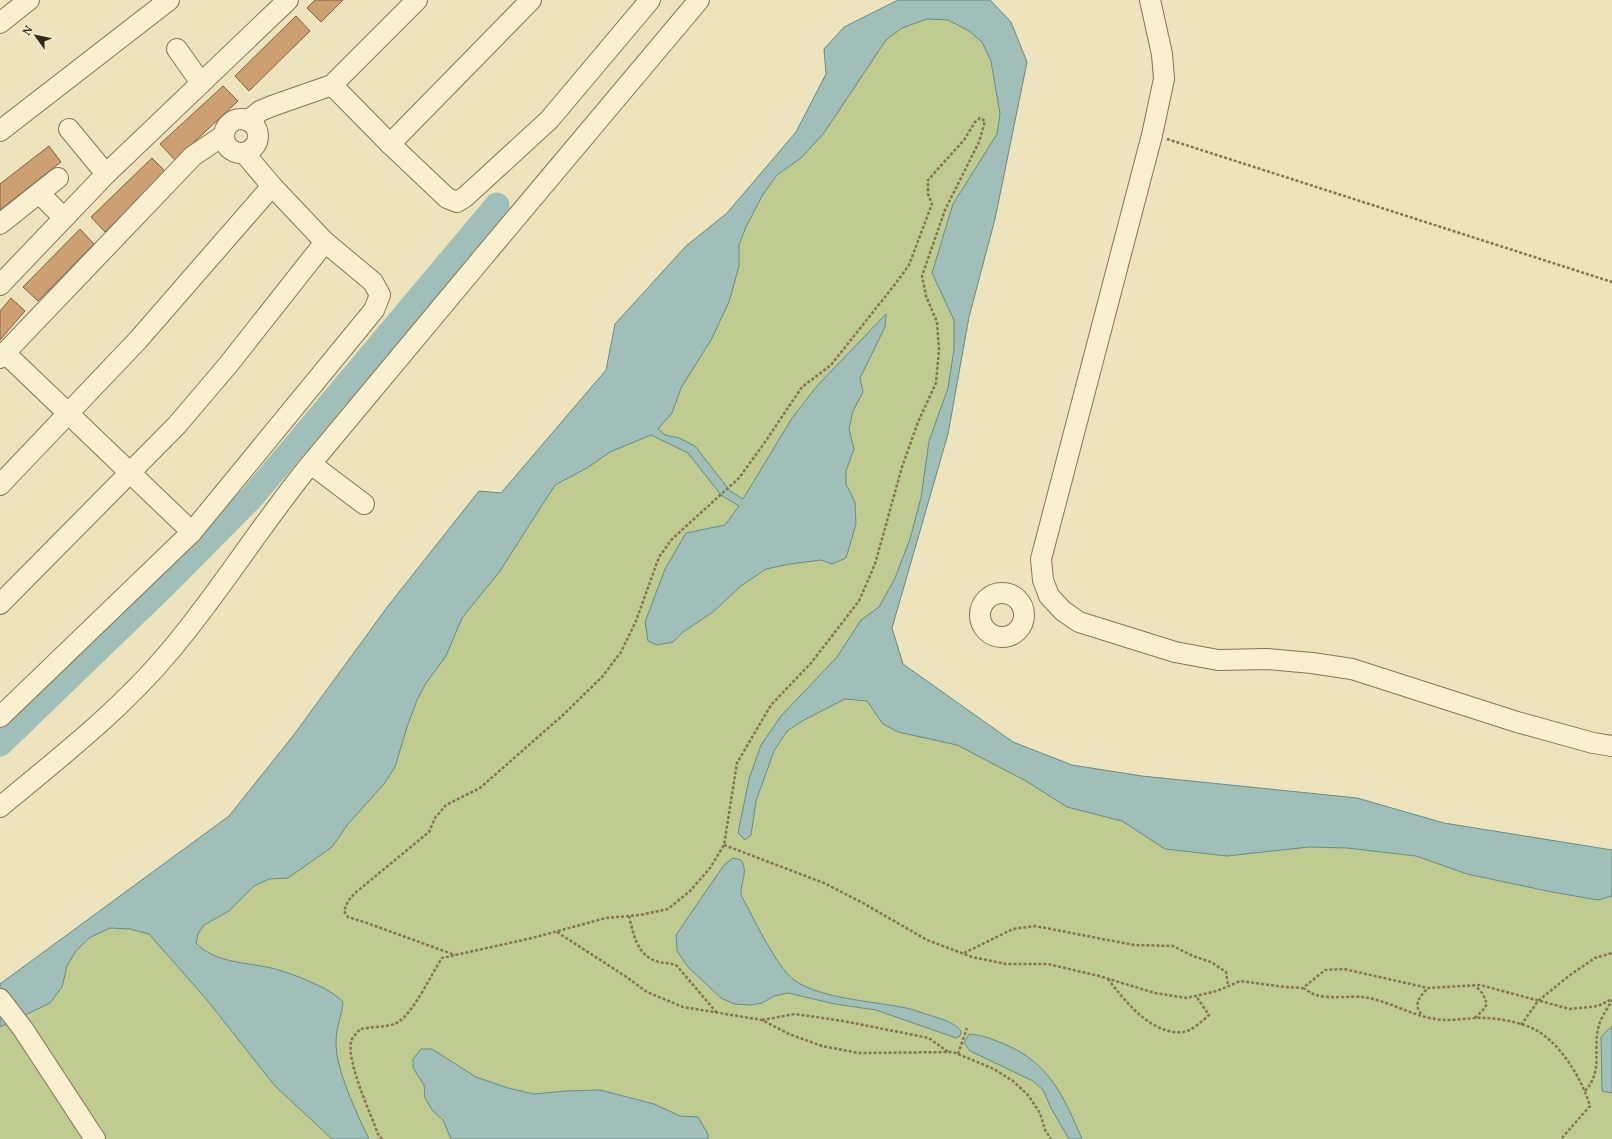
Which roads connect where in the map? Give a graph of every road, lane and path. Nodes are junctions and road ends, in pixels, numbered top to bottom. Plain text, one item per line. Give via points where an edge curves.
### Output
1 (29, 0) edge
2 (169, 0) edge
3 (288, 0) edge
4 (417, 0) edge
5 (531, 0) edge
6 (650, 0) edge
7 (699, 0) edge
8 (1150, 0) edge
9 (0, 23) edge
10 (177, 49) dead end
11 (201, 83) junction
12 (332, 85) junction
13 (248, 120) junction
14 (69, 129) dead end
15 (0, 131) edge
16 (1152, 134) junction
17 (224, 135) junction
18 (390, 144) junction
19 (244, 153) junction
20 (106, 174) junction
21 (58, 178) dead end
22 (272, 186) junction
23 (39, 193) junction
24 (64, 218) junction
25 (0, 224) edge
26 (325, 242) junction
27 (1612, 282) edge
28 (0, 285) edge
29 (2, 355) edge
30 (68, 414) junction
31 (311, 464) junction
32 (129, 473) junction
33 (0, 484) edge
34 (364, 504) dead end
35 (192, 532) junction
36 (1045, 587) junction
37 (0, 604) edge
38 (1021, 604) dead end
39 (0, 717) edge
40 (1612, 746) edge
41 (0, 807) edge
42 (724, 845) junction
43 (629, 916) junction
44 (557, 932) junction
45 (963, 953) junction
46 (1612, 953) edge
47 (455, 955) junction
48 (1107, 978) junction
49 (1228, 986) junction
50 (1475, 986) junction
51 (1303, 988) junction
52 (1428, 988) junction
53 (1196, 996) junction
54 (0, 999) edge
55 (1612, 999) edge
56 (1538, 1000) junction
57 (718, 1014) junction
58 (1421, 1014) dead end
59 (1475, 1018) junction
60 (762, 1020) junction
61 (1521, 1025) junction
62 (966, 1030) dead end
63 (949, 1052) junction
64 (958, 1054) junction
65 (1585, 1090) junction
66 (95, 1139) edge
67 (382, 1139) edge
68 (1051, 1139) edge
69 (1561, 1139) edge

1 - 9 street
2 - 15 street
3 - 11 street
4 - 12 street
5 - 18 street
6 - 18 street via 548,120 465,198 457,202 447,198
7 - 31 street
8 - 16 street via 1162,54 1164,80
10 - 11 street
11 - 20 street
12 - 13 street via 260,111
12 - 18 street
13 - 17 street via 232,122
13 - 19 street via 256,128 258,138 254,148
14 - 20 street
16 - 27 path
16 - 36 street via 1041,559
17 - 19 street via 229,149 239,154
17 - 29 street via 193,156
19 - 22 street
20 - 24 street
21 - 23 street
22 - 26 street
22 - 30 street via 138,340
23 - 24 street
23 - 25 street
24 - 28 street
26 - 32 street via 228,365 177,424
26 - 35 street via 373,282 380,295 374,310
29 - 30 street
30 - 32 street
30 - 33 street
31 - 34 street
31 - 41 street via 251,540 171,651 137,688 77,743
32 - 35 street
32 - 37 street
35 - 39 street
36 - 38 street
36 - 40 street via 1049,596 1063,611 1079,622 1175,652 1218,660 1274,660 1352,669 1516,722
42 - 43 path via 710,868 690,892 668,909
42 - 45 path via 824,883 928,940
42 - 47 path via 737,763 771,705 811,663 859,601 875,564 902,467 918,422 936,383 937,322 926,296 922,276 945,210 979,142 985,121 980,118 928,180 928,194 932,204 909,265 831,365 802,387 739,478 672,539 659,557 636,621 621,652 602,677 480,788 446,805 435,818 429,832 367,882 348,901 344,911 348,918
43 - 44 path via 606,918
43 - 57 path via 635,939 644,955 656,962 669,962 677,966
44 - 47 path
44 - 57 path via 647,992 683,1007
45 - 48 path via 1006,964 1048,964
45 - 49 path via 1013,929 1035,926 1134,945 1173,946 1211,962 1226,972
46 - 56 path via 1595,958
47 - 67 path via 442,958 411,1010 395,1024 360,1029 351,1041 352,1060
48 - 53 path via 1155,993 1187,998
48 - 53 path via 1124,1000 1140,1014 1158,1027 1169,1031 1184,1032 1209,1015
49 - 51 path via 1240,981
49 - 53 path
50 - 52 path
50 - 56 path via 1480,985
50 - 59 path via 1483,994 1487,1004
51 - 52 path via 1325,970 1344,969
51 - 59 path via 1317,996 1363,997 1434,1019 1456,1021
52 - 58 path via 1416,1004
54 - 66 street via 23,1029
55 - 56 path via 1598,1006 1570,1009
55 - 65 path via 1599,1024 1596,1039 1597,1071 1592,1084
56 - 61 path
57 - 60 path
59 - 61 path
60 - 63 path via 789,1034 822,1046 860,1053
60 - 63 path via 795,1014 843,1021 928,1038
61 - 65 path via 1534,1029 1551,1043 1575,1071
62 - 64 path
63 - 64 path
64 - 68 path via 994,1069 1013,1081 1028,1095
65 - 69 path via 1590,1106

